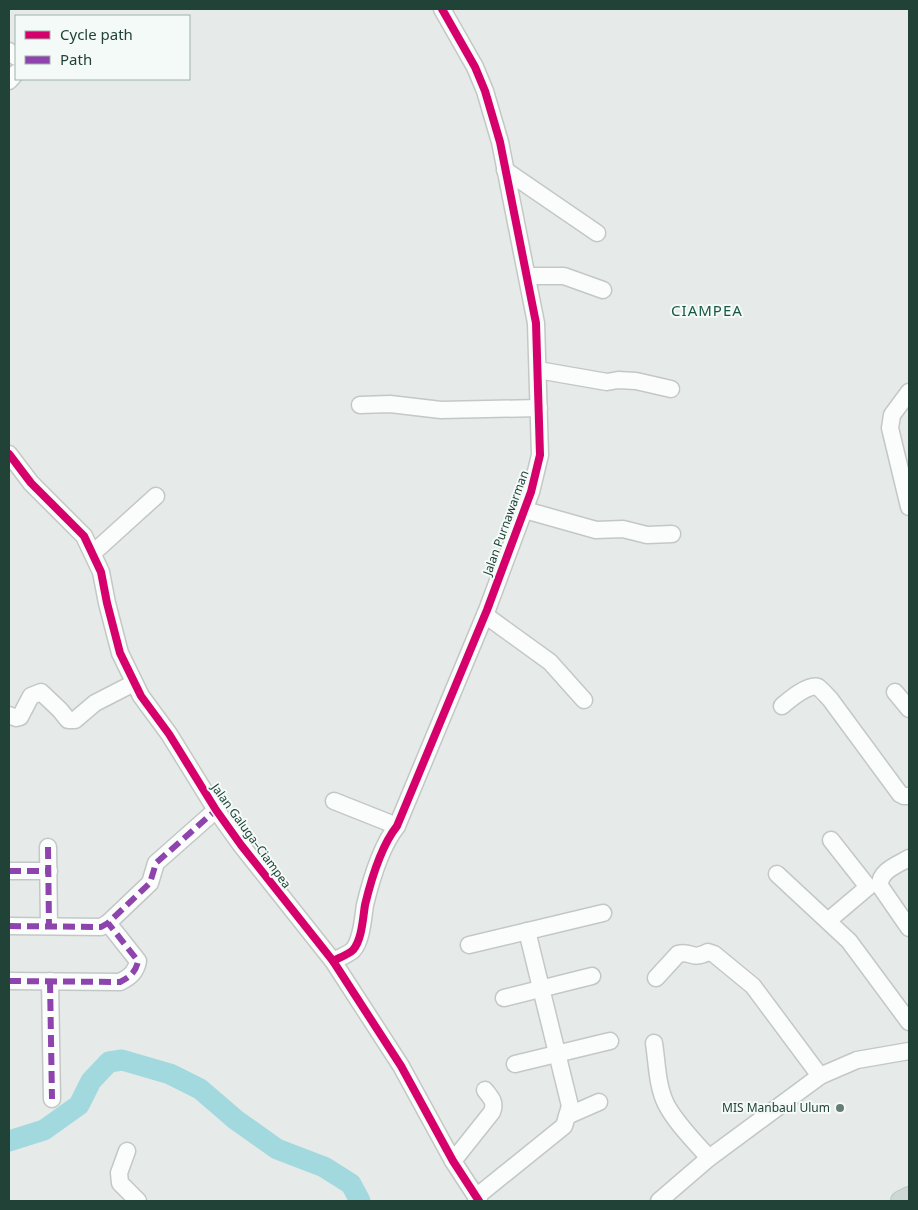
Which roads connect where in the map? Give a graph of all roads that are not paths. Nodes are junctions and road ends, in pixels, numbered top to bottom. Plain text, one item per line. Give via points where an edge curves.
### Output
1 (442, 9) edge
2 (504, 170) junction
3 (597, 232) dead end
4 (527, 276) junction
5 (603, 290) dead end
6 (538, 370) junction
7 (671, 389) dead end
8 (909, 392) edge
9 (360, 405) dead end
10 (539, 408) junction
11 (9, 454) edge
12 (906, 470) edge
13 (156, 496) dead end
14 (909, 507) edge
15 (525, 510) junction
16 (672, 534) dead end
17 (93, 553) junction
18 (484, 615) junction
19 (134, 683) junction
20 (895, 692) dead end
21 (584, 700) dead end
22 (782, 706) dead end
23 (909, 709) edge
24 (9, 715) edge
25 (909, 796) edge
26 (334, 801) dead end
27 (216, 810) junction
28 (397, 826) junction
29 (831, 840) dead end
30 (48, 848) dead end
31 (909, 858) edge
32 (9, 871) edge
33 (48, 871) junction
34 (777, 874) dead end
35 (603, 913) dead end
36 (829, 920) junction
37 (108, 923) junction
38 (9, 926) edge
39 (49, 926) junction
40 (909, 928) edge
41 (527, 931) junction
42 (469, 945) dead end
43 (333, 961) junction
44 (592, 976) dead end
45 (656, 978) dead end
46 (9, 981) edge
47 (50, 981) junction
48 (541, 988) junction
49 (504, 998) dead end
50 (909, 1022) edge
51 (610, 1041) dead end
52 (654, 1043) dead end
53 (909, 1051) edge
54 (557, 1053) junction
55 (515, 1064) dead end
56 (820, 1076) junction
57 (485, 1090) dead end
58 (52, 1100) dead end
59 (599, 1102) dead end
60 (567, 1116) junction
61 (127, 1151) dead end
62 (708, 1158) junction
63 (453, 1161) junction
64 (909, 1197) edge
65 (477, 1199) edge
66 (138, 1201) edge
67 (659, 1201) edge
68 (901, 1201) edge

1 - 2 street, Jalan Purnawarman via 485,91 494,117
2 - 3 street
2 - 4 street, Jalan Purnawarman
4 - 5 street via 564,276
4 - 6 street, Jalan Purnawarman via 536,323
6 - 7 street via 606,382 636,381
6 - 10 street, Jalan Purnawarman
8 - 12 street via 892,415 890,428
9 - 10 street via 390,404 441,410
10 - 15 street, Jalan Purnawarman via 540,455
11 - 17 street, Jalan Galuga–Ciampea via 31,482 84,536
12 - 14 street
13 - 17 street
15 - 16 street via 596,530
15 - 18 street, Jalan Purnawarman
17 - 19 street, Jalan Galuga–Ciampea via 101,572 120,653
18 - 21 street via 550,662
18 - 28 street, Jalan Purnawarman
19 - 24 street via 95,703 75,720 68,720 41,692 31,696 20,717
19 - 27 street, Jalan Galuga–Ciampea
20 - 23 street
22 - 25 street via 812,686 818,688 830,699 900,794
26 - 28 street
27 - 37 street via 156,862 150,883
27 - 43 street, Jalan Galuga–Ciampea
28 - 43 street, Jalan Purnawarman via 376,868 361,932 353,950
29 - 36 street via 868,888
30 - 33 street
31 - 40 street via 879,879 880,886
32 - 33 street
33 - 39 street
34 - 36 street
35 - 41 street
36 - 50 street via 849,941
37 - 39 street via 101,927
37 - 47 street via 138,961 130,978 120,982
38 - 39 street
41 - 42 street
41 - 48 street
43 - 63 street, Jalan Galuga–Ciampea via 401,1066
44 - 48 street
45 - 56 street via 682,952 695,957 708,952 714,954 753,986
46 - 47 street
47 - 58 street
48 - 49 street
48 - 54 street
51 - 54 street
52 - 62 street via 665,1102
53 - 56 street via 857,1060
54 - 55 street
54 - 60 street via 570,1106
56 - 62 street
57 - 63 street via 494,1102 492,1112
59 - 60 street
60 - 65 street via 564,1126
61 - 66 street via 119,1173 120,1183
62 - 67 street
63 - 65 street, Jalan Galuga–Ciampea
64 - 68 main road

